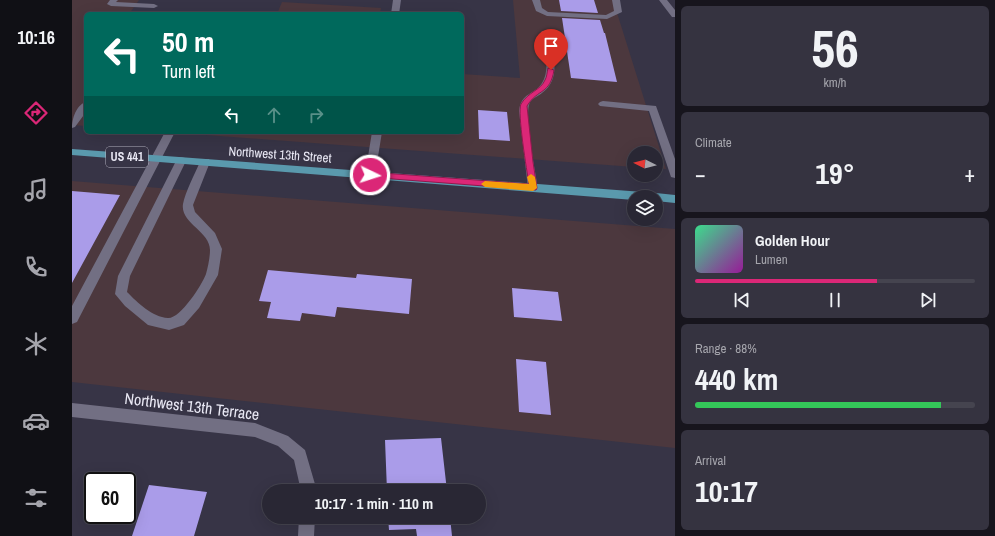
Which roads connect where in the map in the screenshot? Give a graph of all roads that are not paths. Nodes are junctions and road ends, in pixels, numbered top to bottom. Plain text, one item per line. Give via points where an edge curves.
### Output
1 (114, 0) edge
2 (397, 0) edge
3 (536, 0) edge
4 (616, 0) edge
5 (663, 0) edge
6 (156, 3) edge
7 (150, 12) edge
8 (395, 12) edge
9 (675, 15) edge
10 (545, 33) dead end
11 (603, 104) dead end
12 (84, 108) edge
13 (72, 125) edge
14 (169, 134) edge
15 (377, 134) edge
16 (72, 152) edge
17 (156, 159) junction
18 (181, 161) junction
19 (205, 162) junction
20 (675, 174) edge
21 (370, 175) junction
22 (533, 188) junction
23 (627, 195) edge
24 (663, 198) edge
25 (675, 199) edge
26 (72, 318) edge
27 (72, 410) edge
28 (308, 484) edge
29 (307, 524) edge
30 (306, 536) edge

1 - 6 street via 111,4
2 - 8 street
3 - 4 street via 537,8 547,14 607,17 618,12
5 - 9 street
6 - 7 street
10 - 22 street via 551,70 549,82 529,97 523,106
11 - 20 street via 653,108
12 - 13 street
14 - 17 street
15 - 21 street
16 - 17 main road, Northwest 13th Street / US 441
17 - 18 main road, Northwest 13th Street / US 441
17 - 26 street
18 - 19 main road, Northwest 13th Street / US 441
18 - 19 street via 124,276 121,294 152,321 169,324 178,321 195,304 212,275 216,249 211,236 190,214 188,205
19 - 21 main road, Northwest 13th Street / US 441
21 - 22 main road, Northwest 13th Street / US 441
22 - 23 main road, Northwest 13th Street / US 441
24 - 25 main road
27 - 28 street, Northwest 13th Terrace via 255,430 283,441 300,455
29 - 30 street

